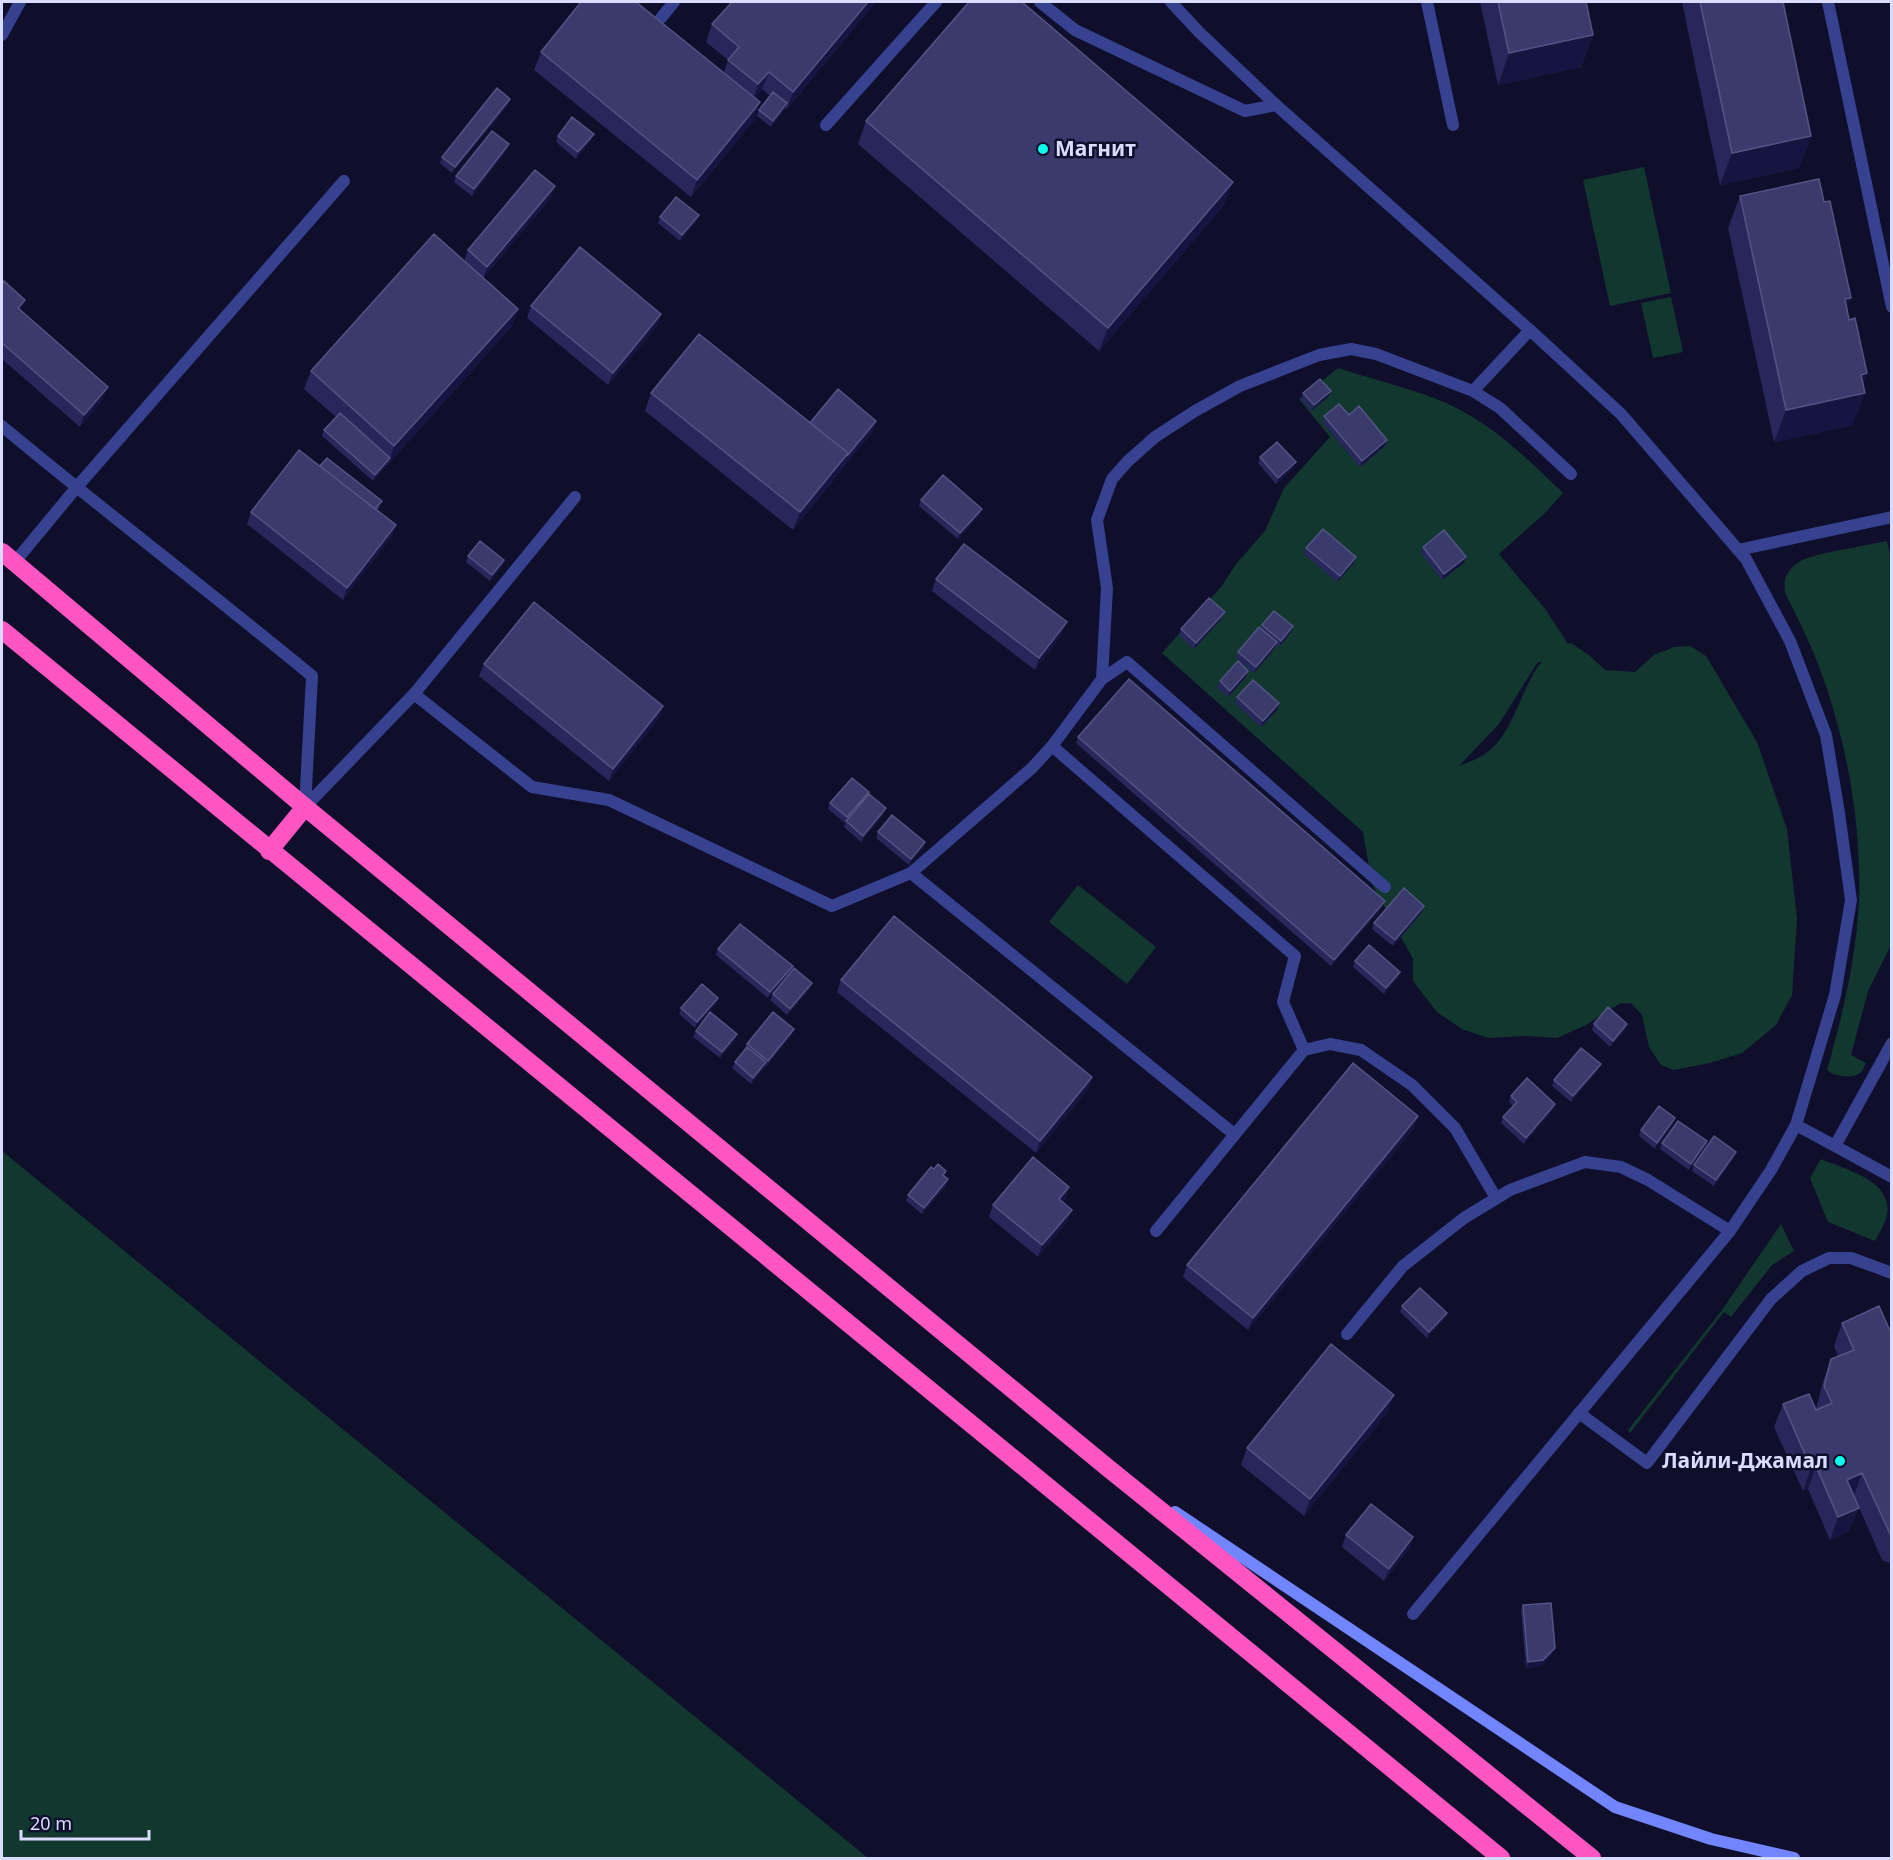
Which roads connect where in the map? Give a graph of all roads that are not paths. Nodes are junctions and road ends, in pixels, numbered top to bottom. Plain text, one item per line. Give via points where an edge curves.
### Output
1 (20, 2) edge
2 (674, 2) edge
3 (936, 2) edge
4 (1040, 2) edge
5 (1171, 2) edge
6 (1427, 2) edge
7 (1828, 2) edge
8 (661, 18) dead end
9 (2, 34) edge
10 (1276, 105) junction
11 (826, 125) dead end
12 (1453, 125) dead end
13 (344, 181) dead end
14 (1892, 307) edge
15 (1530, 330) junction
16 (1473, 391) junction
17 (2, 426) edge
18 (1571, 474) dead end
19 (76, 488) junction
20 (575, 497) dead end
21 (1892, 517) edge
22 (1738, 550) junction
23 (8, 557) edge
24 (2, 630) edge
25 (1102, 679) junction
26 (414, 694) junction
27 (1052, 746) junction
28 (305, 807) junction
29 (269, 851) junction
30 (911, 873) junction
31 (1384, 887) dead end
32 (1892, 1043) edge
33 (1304, 1050) junction
34 (1797, 1125) junction
35 (1234, 1134) junction
36 (1835, 1146) junction
37 (1892, 1177) edge
38 (1496, 1198) junction
39 (1156, 1231) dead end
40 (1730, 1231) junction
41 (1892, 1273) edge
42 (1347, 1334) dead end
43 (1580, 1413) junction
44 (1108, 1468) junction
45 (1413, 1614) dead end
46 (1501, 1858) edge
47 (1592, 1858) edge
48 (1794, 1858) edge

1 - 9 street
2 - 8 street
3 - 11 street
4 - 10 street via 1075,30 1245,111
5 - 10 street
6 - 12 street
7 - 14 street
10 - 15 street
13 - 19 street
15 - 16 street
15 - 22 street via 1621,414
16 - 18 street via 1500,408
16 - 25 street via 1376,354 1351,350 1319,355 1240,386 1155,437 1112,479 1097,520 1107,588
17 - 19 street
19 - 23 street
19 - 28 street via 312,676
20 - 26 street
21 - 22 street
22 - 34 street via 1790,641 1826,735 1851,900 1835,995
23 - 28 highway
24 - 29 highway
25 - 27 street
25 - 31 street via 1127,662
26 - 28 street
26 - 30 street via 532,787 609,800 832,906
27 - 30 street
27 - 33 street via 1295,956 1283,1002
28 - 29 highway
28 - 44 highway
29 - 46 highway
30 - 35 street
32 - 36 street
33 - 35 street
33 - 38 street via 1330,1044 1361,1050 1412,1085 1455,1128
34 - 36 street
34 - 40 street
35 - 39 street
36 - 37 street
38 - 40 street via 1585,1162 1603,1164 1621,1167 1648,1180
38 - 42 street via 1403,1266
40 - 43 street
41 - 43 street via 1851,1258 1829,1258 1802,1270 1771,1299 1647,1463
43 - 45 street
44 - 47 highway
44 - 48 street via 1615,1807 1711,1839

